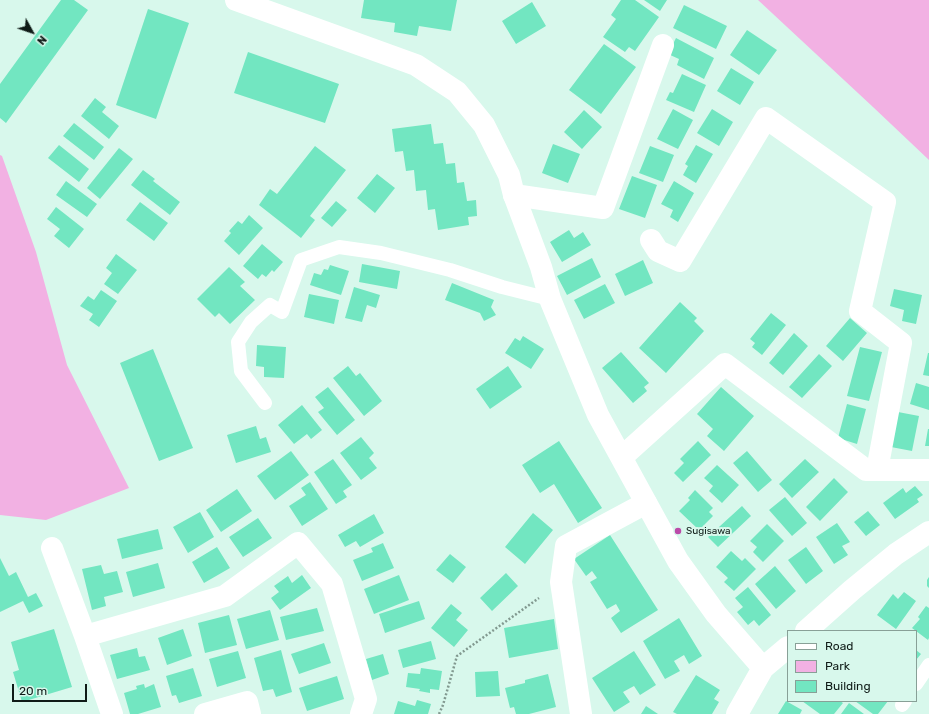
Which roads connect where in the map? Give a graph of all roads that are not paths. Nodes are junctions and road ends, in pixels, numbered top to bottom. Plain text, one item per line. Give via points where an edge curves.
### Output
1 (236, 0) edge
2 (663, 45) dead end
3 (514, 195) junction
4 (651, 240) dead end
5 (550, 299) junction
6 (265, 403) dead end
7 (622, 457) junction
8 (877, 470) junction
9 (929, 470) edge
10 (646, 503) junction
11 (929, 532) edge
12 (52, 548) dead end
13 (807, 630) edge
14 (85, 636) junction
15 (787, 648) edge
16 (929, 665) edge
17 (763, 668) junction
18 (917, 683) edge
19 (112, 714) edge
20 (205, 714) edge
21 (250, 714) edge
22 (361, 714) edge
23 (581, 714) edge
24 (737, 714) edge

1 - 3 street via 416,65 457,92 484,125 509,175
2 - 3 street via 603,208
3 - 5 street
4 - 8 street via 658,250 680,261 766,118 885,202 860,311 901,343
5 - 6 lane via 381,253 339,247 301,260 282,312 270,305 251,322 238,342 241,371
5 - 7 street via 598,415
7 - 8 street via 724,364 866,470
7 - 10 street
8 - 9 street
10 - 17 street via 678,561 716,614
10 - 23 street via 566,546 561,582
11 - 13 street via 896,554
12 - 14 street
14 - 19 street
14 - 22 street via 225,596 298,543 332,584 366,700
15 - 17 street
16 - 18 lane
17 - 24 street
20 - 21 street via 247,702

